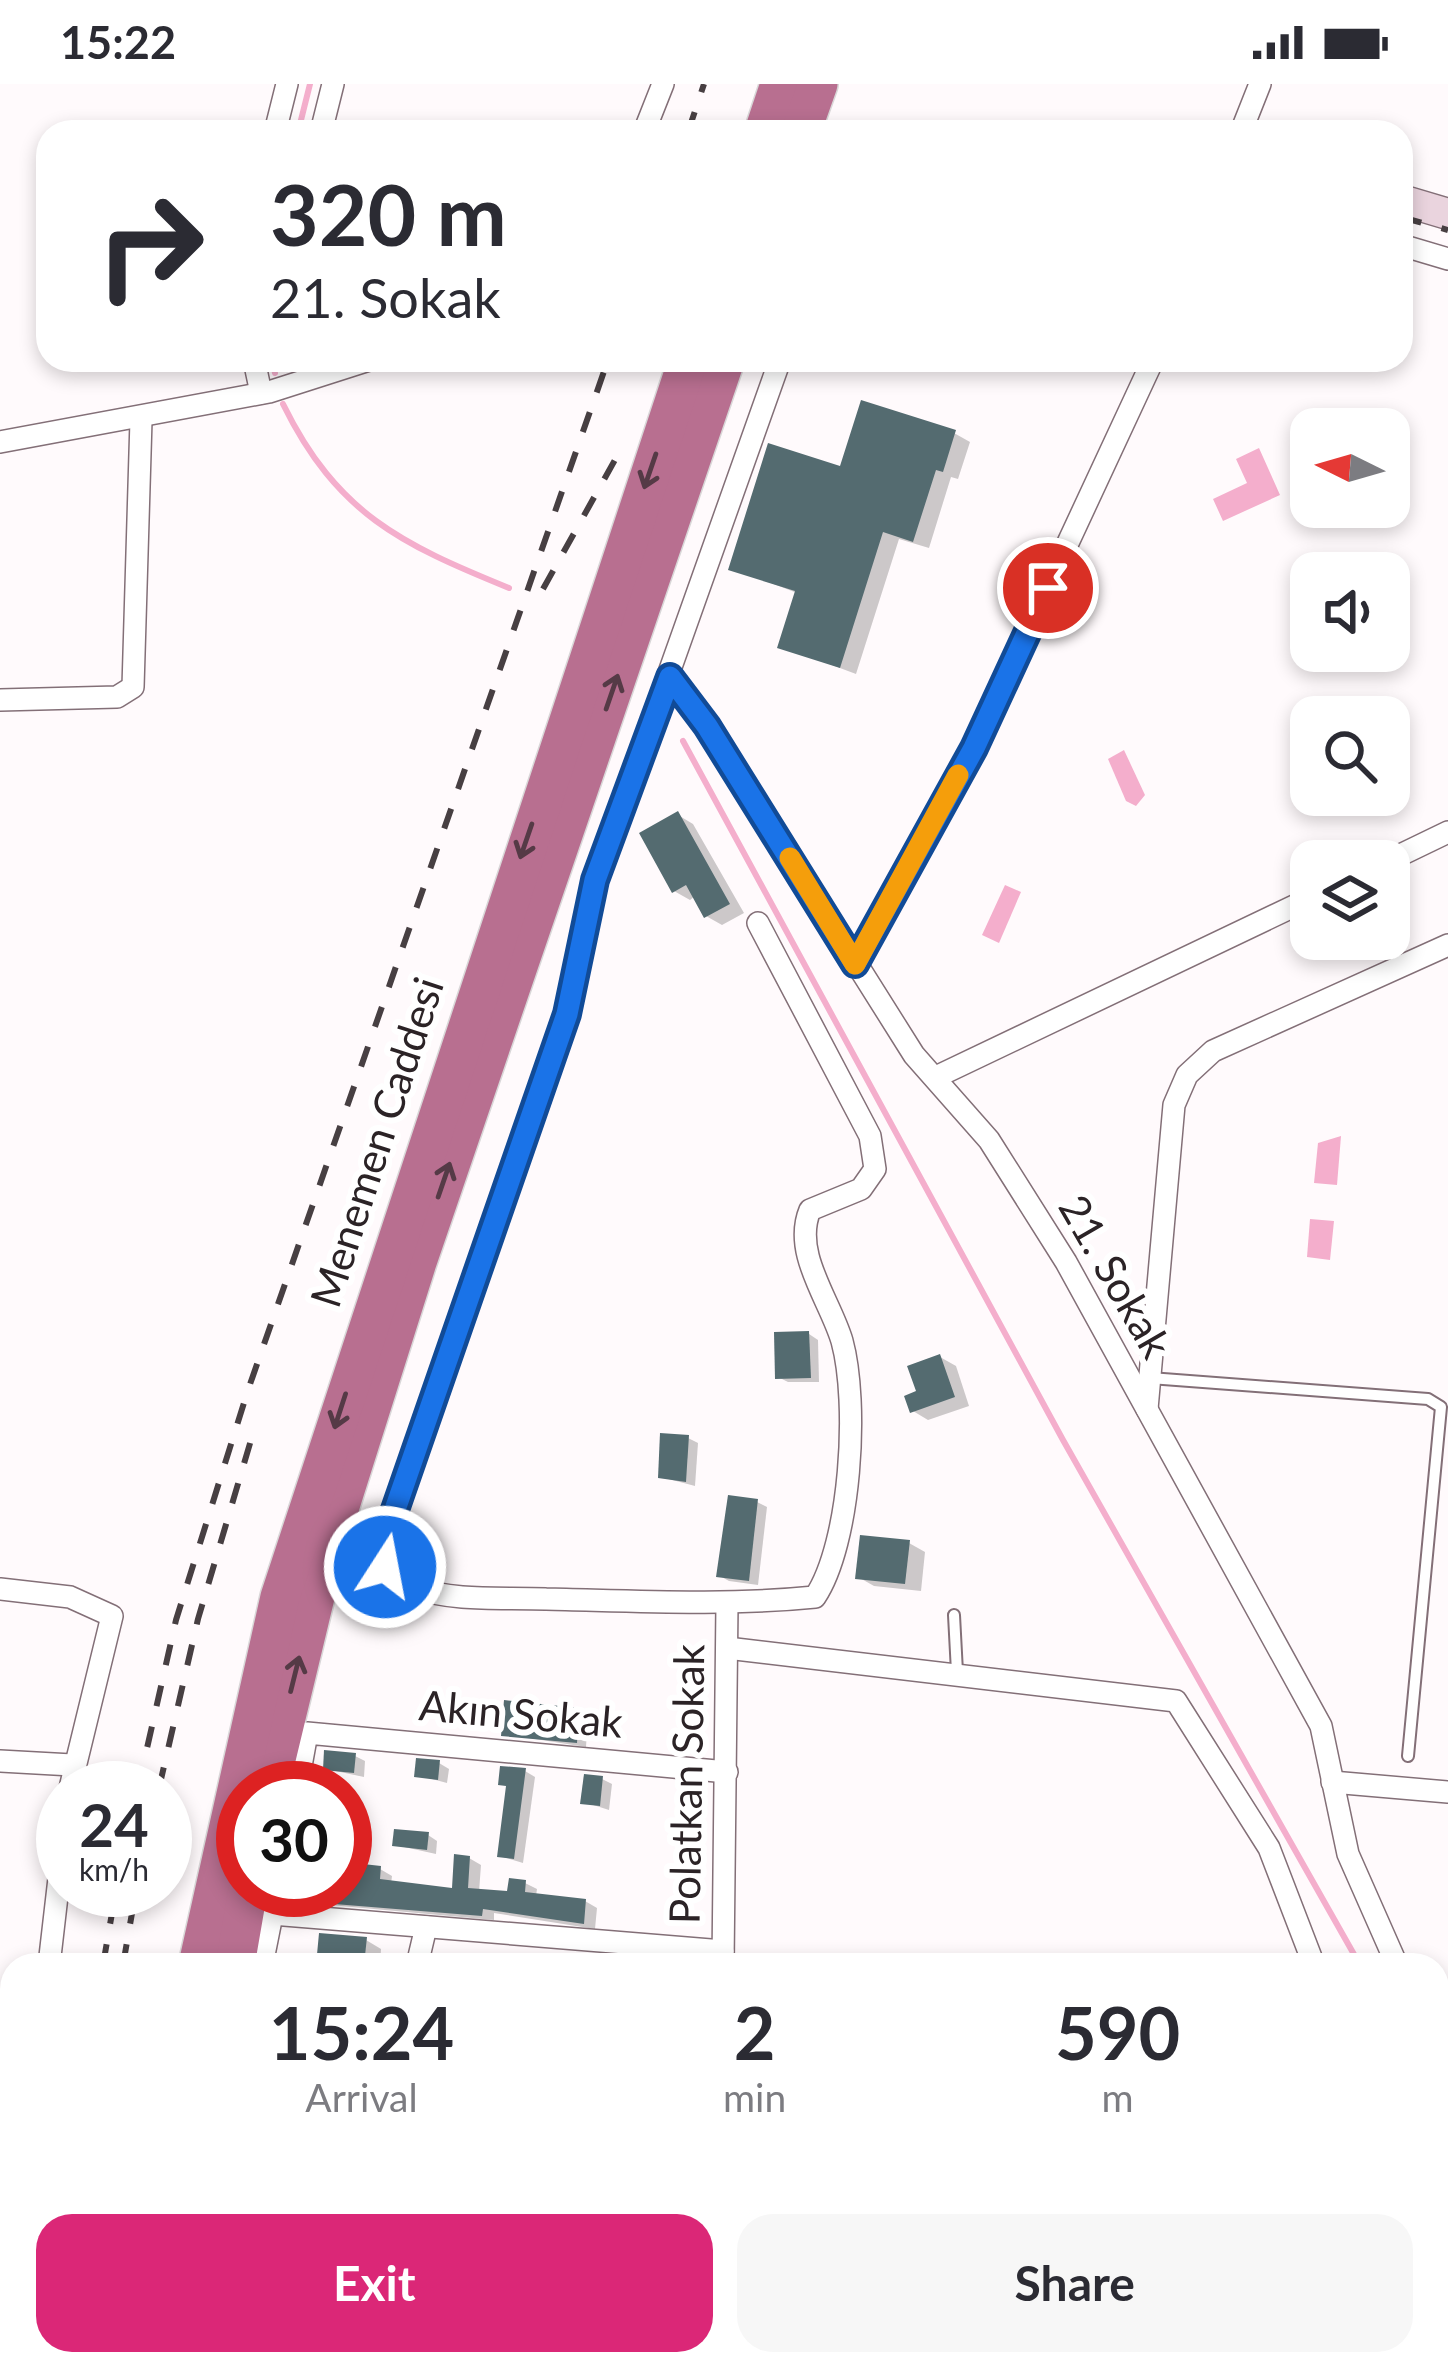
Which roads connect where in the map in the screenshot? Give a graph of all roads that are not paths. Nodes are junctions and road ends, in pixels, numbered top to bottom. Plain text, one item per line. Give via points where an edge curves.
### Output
1 (286, 84) edge
2 (333, 84) edge
3 (663, 84) edge
4 (780, 84) edge
5 (818, 84) edge
6 (1260, 84) edge
7 (278, 120) edge
8 (324, 120) edge
9 (649, 120) edge
10 (768, 120) edge
11 (805, 120) edge
12 (1246, 120) edge
13 (1413, 204) edge
14 (1448, 214) edge
15 (1413, 249) edge
16 (1448, 259) edge
17 (257, 372) edge
18 (303, 372) edge
19 (684, 372) edge
20 (720, 372) edge
21 (776, 372) edge
22 (1147, 372) edge
23 (261, 393) junction
24 (141, 420) junction
25 (0, 442) edge
26 (670, 677) junction
27 (0, 700) edge
28 (1448, 832) edge
29 (1410, 850) edge
30 (1290, 908) edge
31 (758, 923) dead end
32 (1448, 945) edge
33 (855, 964) junction
34 (938, 1076) junction
35 (1150, 1378) junction
36 (1147, 1410) junction
37 (0, 1589) edge
38 (727, 1604) junction
39 (954, 1615) dead end
40 (727, 1648) junction
41 (957, 1672) junction
42 (1408, 1756) dead end
43 (75, 1761) edge
44 (275, 1761) edge
45 (302, 1761) edge
46 (0, 1762) edge
47 (36, 1770) edge
48 (727, 1772) junction
49 (1332, 1782) junction
50 (1448, 1792) edge
51 (55, 1917) edge
52 (254, 1917) edge
53 (260, 1917) edge
54 (360, 1917) edge
55 (426, 1927) junction
56 (50, 1953) edge
57 (201, 1953) edge
58 (241, 1953) edge
59 (262, 1953) edge
60 (420, 1953) edge
61 (675, 1953) edge
62 (723, 1953) edge
63 (1309, 1953) edge
64 (1392, 1953) edge

1 - 7 street
2 - 8 street
3 - 9 street
4 - 10 highway
5 - 11 highway
6 - 12 street
13 - 14 street
15 - 16 street
17 - 23 street
18 - 23 street
19 -> 57 highway, Menemen Caddesi via 280,1597
44 -> 20 highway, Menemen Caddesi via 326,1547 417,1262
21 - 26 street
22 - 33 street via 974,748
23 - 24 street
24 - 25 street
24 - 27 street via 133,687 117,697
26 - 33 street, 21. Sokak
26 - 38 street via 595,880 567,1014 381,1550 385,1567 420,1590
28 - 29 street
30 - 34 street
31 - 38 street via 870,1136 874,1169 861,1189 810,1210 803,1225 843,1343 851,1412 826,1581 815,1597
32 - 35 street via 1213,1051 1187,1075 1174,1105
33 - 34 street, 21. Sokak via 914,1055
34 - 36 street, 21. Sokak via 1066,1262
35 - 36 street
35 - 42 lane via 1429,1399 1441,1407
36 - 49 street, 21. Sokak via 1321,1726
37 - 43 street via 70,1597 112,1616
38 - 40 street, Polatkan Sokak
39 - 41 lane
40 - 41 street
40 - 48 street, Polatkan Sokak
41 - 63 street via 1176,1701 1269,1848
45 - 48 street, Akın Sokak via 308,1733
46 - 47 street
48 - 62 street, Polatkan Sokak
49 - 50 street
49 - 64 street, 21. Sokak via 1348,1854
51 - 56 street
52 - 58 highway
53 - 59 street
54 - 55 street
55 - 60 street
55 - 61 street

